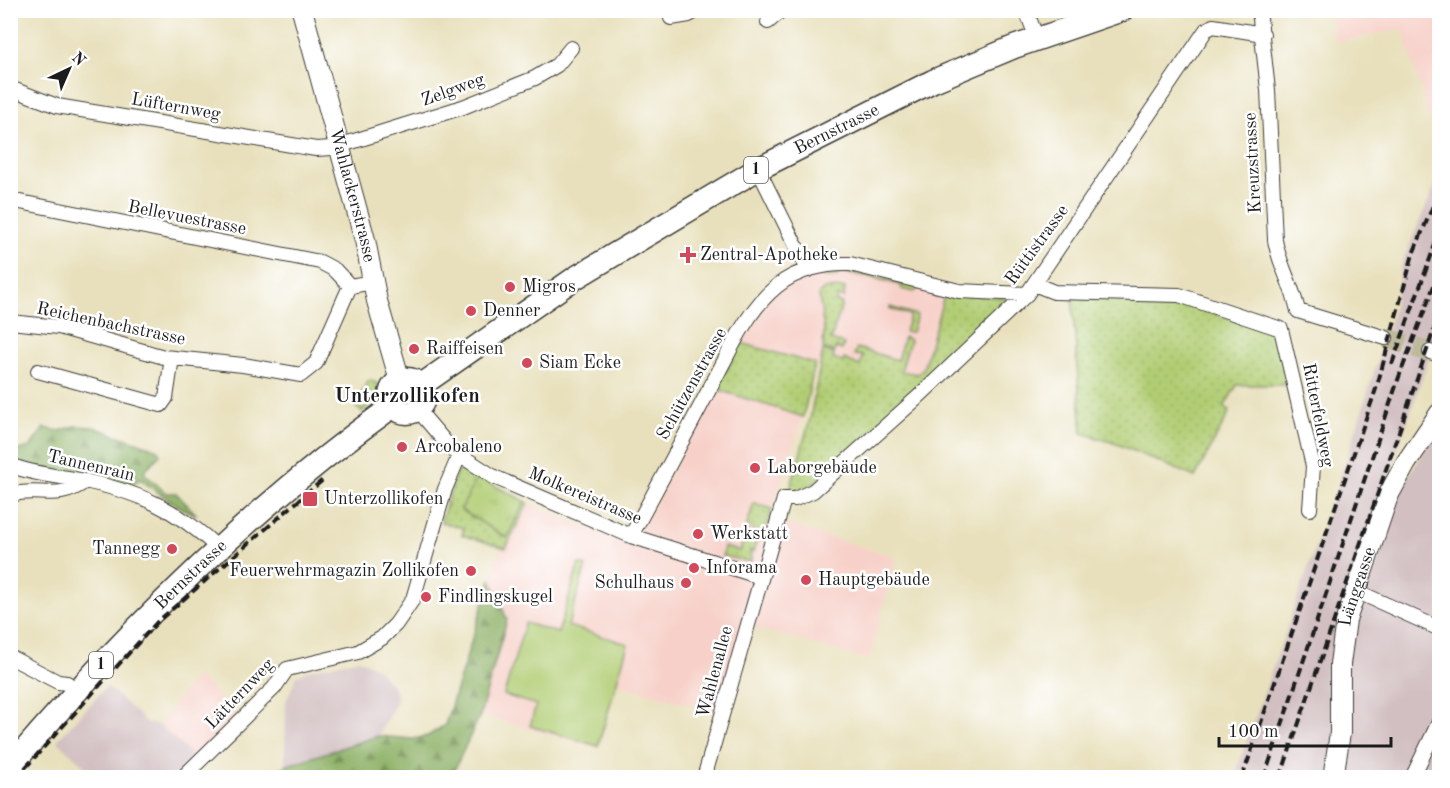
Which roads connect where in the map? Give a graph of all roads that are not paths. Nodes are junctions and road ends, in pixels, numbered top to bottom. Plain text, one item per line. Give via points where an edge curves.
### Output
1 (302, 10) edge
2 (669, 10) edge
3 (698, 10) edge
4 (782, 10) edge
5 (1026, 10) edge
6 (1122, 10) edge
7 (1259, 10) edge
8 (768, 22) dead end
9 (1263, 34) junction
10 (1037, 39) junction
11 (571, 48) dead end
12 (10, 88) edge
13 (339, 147) junction
14 (758, 169) junction
15 (10, 200) edge
16 (808, 270) junction
17 (373, 282) junction
18 (350, 286) junction
19 (1030, 289) junction
20 (1298, 311) junction
21 (10, 322) edge
22 (1281, 329) junction
23 (1386, 338) tunnel mouth
24 (172, 358) junction
25 (38, 371) dead end
26 (410, 383) junction
27 (393, 406) junction
28 (418, 410) junction
29 (1440, 413) edge
30 (459, 456) junction
31 (10, 465) edge
32 (86, 481) junction
33 (10, 495) edge
34 (784, 499) joint
35 (1310, 509) dead end
36 (631, 536) junction
37 (219, 549) junction
38 (761, 577) junction
39 (1356, 591) junction
40 (1440, 629) edge
41 (10, 657) edge
42 (77, 691) junction
43 (1440, 720) edge
44 (10, 767) edge
45 (182, 777) edge
46 (704, 777) edge
47 (1333, 777) edge
48 (1412, 777) edge

1 - 13 street, Wahlackerstrasse
2 - 3 street via 671,18
4 - 8 street
5 - 10 street
6 - 10 main road, Bernstrasse / 1
7 - 9 street, Kreuzstrasse
9 - 19 street, Rüttistrasse via 1209,28
9 - 20 street, Kreuzstrasse via 1275,240
10 - 14 main road, Bernstrasse / 1 via 917,88
11 - 13 street, Zelgweg via 557,64 535,78 463,107
12 - 13 street, Lüfternweg via 57,106 316,149
13 - 17 street, Wahlackerstrasse
14 - 16 street
14 - 26 main road, Bernstrasse / 1 via 575,278
15 - 18 street, Bellevuestrasse via 320,262 335,270
16 - 19 street, Schützenstrasse via 850,264 959,291
16 - 36 street, Schützenstrasse via 783,282 754,310
17 - 18 street
17 - 26 street, Wahlackerstrasse
18 - 24 street, Reichenbachstrasse via 309,371 297,375 262,367
19 - 22 street, Schützenstrasse via 1179,295
19 - 34 street, Rüttistrasse via 813,491
20 - 22 street
20 - 23 street
21 - 24 street, Reichenbachstrasse via 59,327
22 - 35 street, Ritterfeldweg via 1313,466
24 - 25 street via 166,398 161,405
26 - 27 main road via 391,392
26 - 28 main road via 424,395
27 - 28 main road via 405,413
27 - 37 main road, Bernstrasse / 1
28 - 30 street, Molkereistrasse
29 - 39 street, Länggasse via 1388,496
30 - 36 street, Molkereistrasse via 494,477
30 - 45 street, Lätternweg via 445,489 413,599 396,624 358,652 288,669 274,688
31 - 32 street, Tannenrain
32 - 33 street via 72,491 56,495
32 - 37 street, Tannenrain via 114,487 170,509
34 - 38 street, Wahlenallee
36 - 38 street, Molkereistrasse
37 - 42 main road, Bernstrasse / 1 via 143,619
38 - 46 street, Wahlenallee
39 - 40 street
39 - 47 street, Länggasse via 1342,641 1340,733
41 - 42 street
42 - 44 main road, Bernstrasse / 1
43 - 48 street

